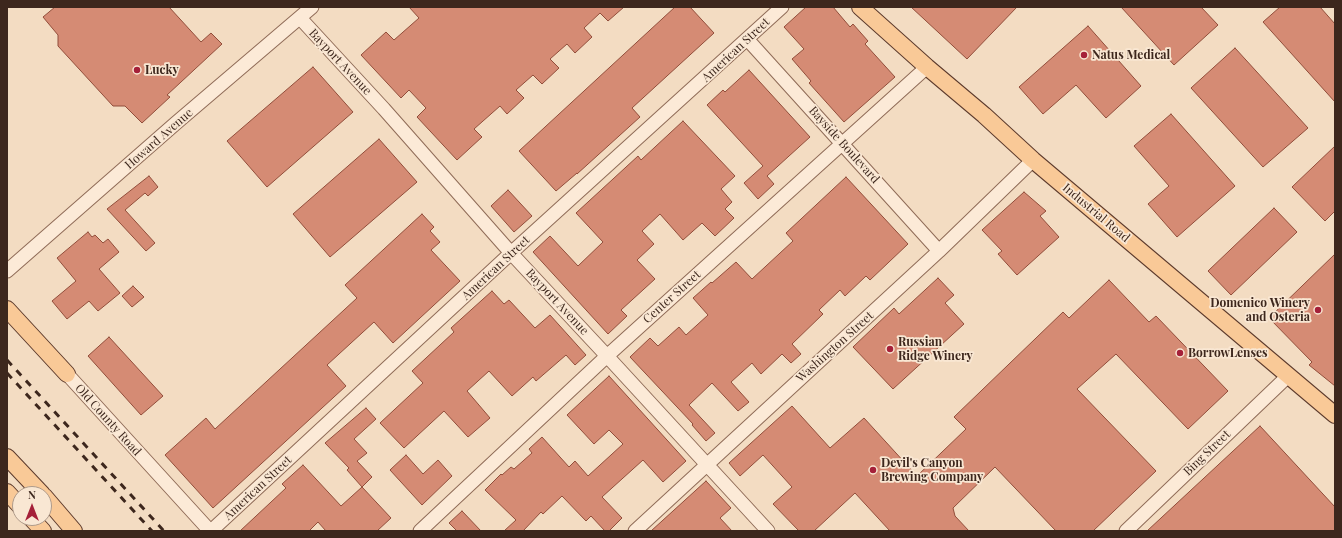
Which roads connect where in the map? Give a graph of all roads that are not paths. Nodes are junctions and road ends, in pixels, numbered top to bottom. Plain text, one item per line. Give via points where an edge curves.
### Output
1 (312, 7) edge
2 (782, 7) edge
3 (860, 7) edge
4 (300, 18) junction
5 (748, 40) junction
6 (927, 67) junction
7 (842, 143) junction
8 (1033, 160) junction
9 (939, 251) junction
10 (511, 253) junction
11 (7, 272) edge
12 (7, 309) edge
13 (607, 356) junction
14 (67, 374) joint
15 (1288, 376) junction
16 (1335, 415) edge
17 (7, 457) edge
18 (707, 465) junction
19 (34, 486) edge
20 (52, 505) edge
21 (74, 531) edge
22 (211, 531) edge
23 (420, 531) edge
24 (635, 531) edge
25 (768, 531) edge
26 (1126, 531) edge

1 - 4 street, Howard Avenue
2 - 5 street, American Street
3 - 6 main road, Industrial Road
4 - 10 street, Bayport Avenue
4 - 11 street, Howard Avenue
5 - 7 street, Bayside Boulevard
5 - 10 street, American Street
6 - 7 street, Center Street
6 - 8 main road, Industrial Road
7 - 9 street, Bayside Boulevard
7 - 13 street, Center Street
8 - 9 street, Washington Street
8 - 15 main road, Industrial Road
9 - 18 street, Washington Street
10 - 13 street, Bayport Avenue
10 - 22 street, American Street
12 - 14 main road, Old County Road
13 - 18 street, Bayport Avenue
13 - 23 street, Center Street
14 - 22 street, Old County Road
15 - 16 main road, Industrial Road
15 - 26 street, Bing Street
17 - 19 main road
18 - 24 street, Washington Street
18 - 25 street, Bayport Avenue
20 - 21 main road

